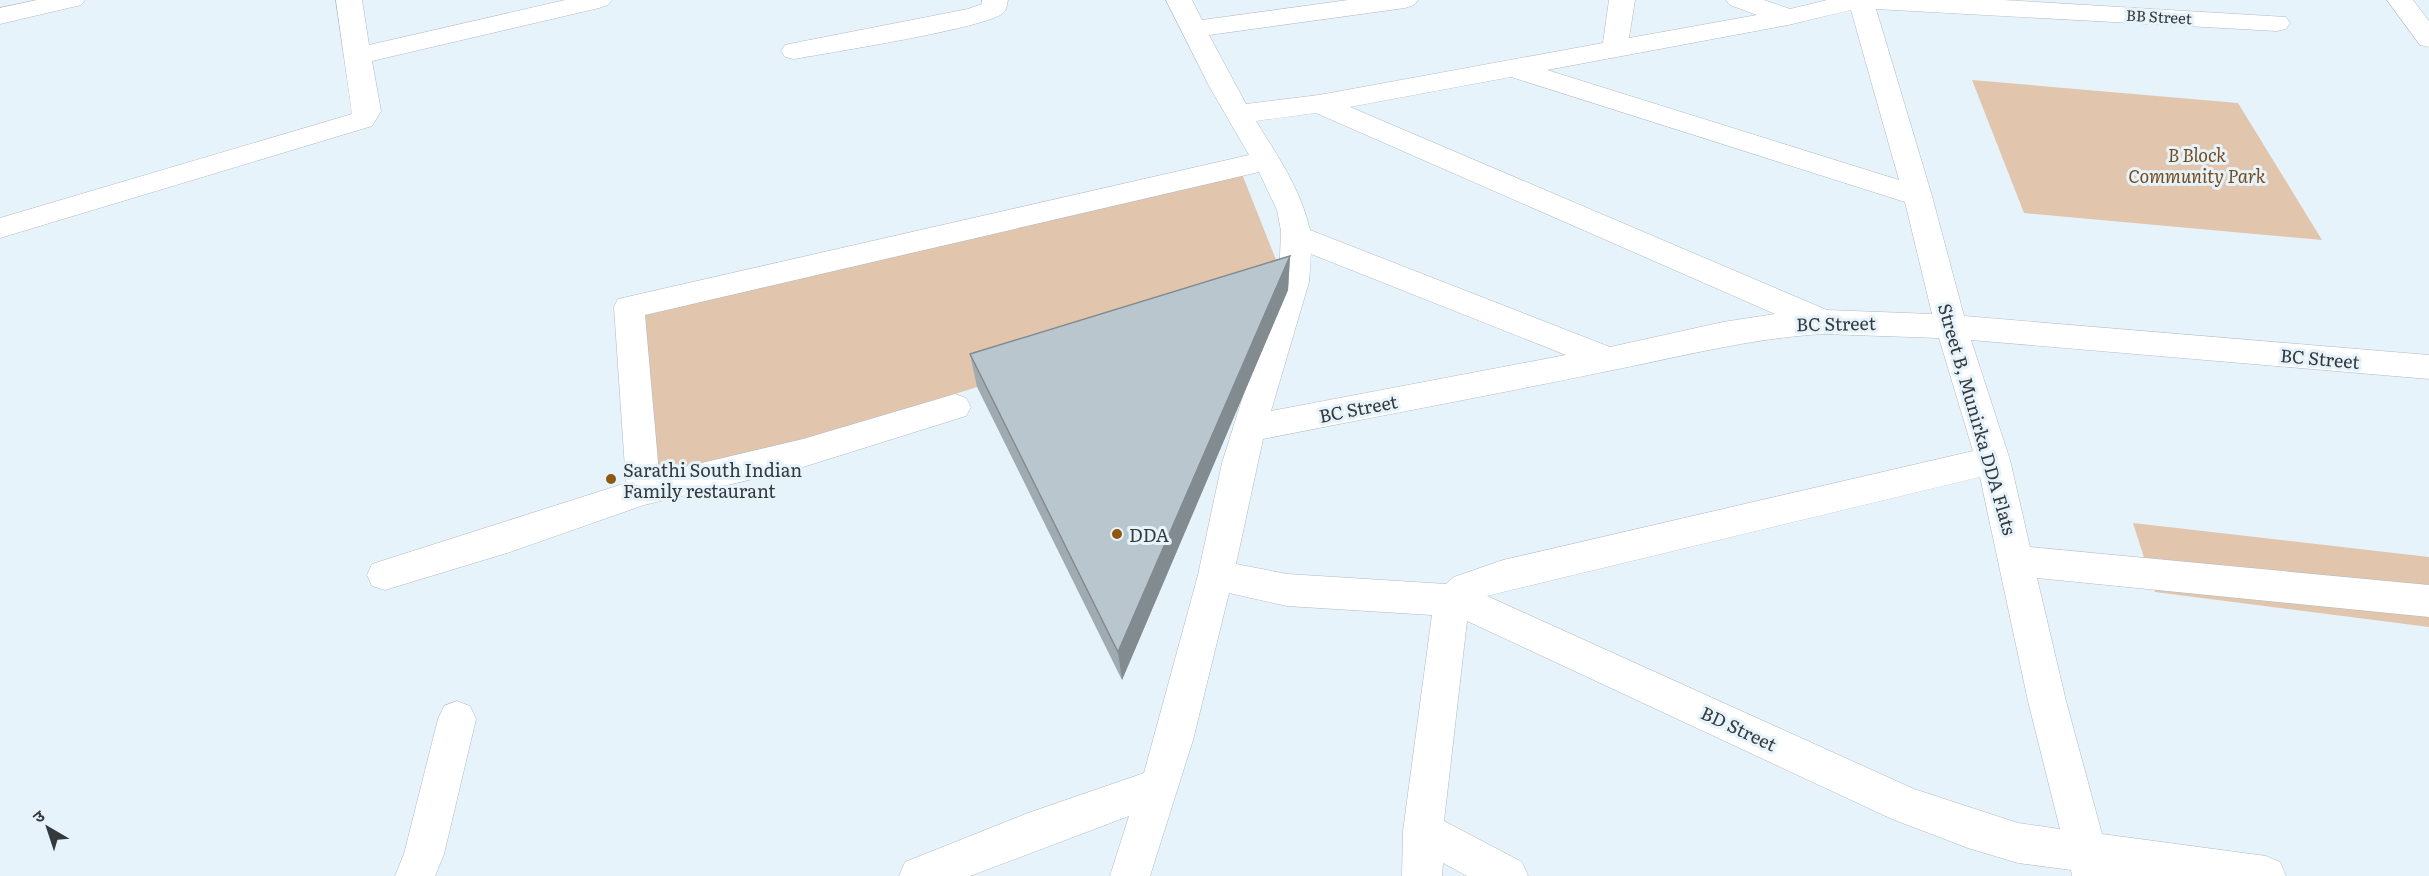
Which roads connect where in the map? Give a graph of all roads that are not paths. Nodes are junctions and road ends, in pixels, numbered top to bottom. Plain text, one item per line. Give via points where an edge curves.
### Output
1 (72, 0) edge
2 (350, 0) edge
3 (599, 0) edge
4 (995, 0) edge
5 (1179, 0) edge
6 (1406, 0) edge
7 (1622, 0) edge
8 (1738, 0) edge
9 (1861, 0) edge
10 (2400, 0) edge
11 (27, 5) edge
12 (0, 16) edge
13 (1788, 17) junction
14 (2277, 23) dead end
15 (1194, 29) junction
16 (2429, 39) edge
17 (1615, 49) junction
18 (794, 51) dead end
19 (360, 55) junction
20 (1512, 68) junction
21 (1319, 104) junction
22 (1238, 114) junction
23 (1268, 160) junction
24 (1918, 196) junction
25 (0, 228) edge
26 (1295, 236) junction
27 (1824, 322) junction
28 (1951, 327) junction
29 (1609, 359) junction
30 (2429, 367) edge
31 (956, 407) dead end
32 (1251, 428) junction
33 (1993, 460) junction
34 (644, 492) junction
35 (2017, 561) junction
36 (385, 575) dead end
37 (1216, 575) junction
38 (1452, 600) junction
39 (2429, 601) edge
40 (456, 719) dead end
41 (1159, 787) junction
42 (1423, 831) junction
43 (2089, 865) edge
44 (416, 876) edge
45 (919, 876) edge
46 (1130, 876) edge
47 (1422, 876) edge
48 (1508, 876) edge
49 (2266, 876) edge

1 - 11 street
2 - 19 street
3 - 19 street
4 - 18 street via 994,8 974,16
5 - 15 street
6 - 15 street
7 - 17 street
8 - 13 street
9 - 13 street, BB Street
9 - 14 street, BB Street
9 - 24 street, Street B, Munirka DDA Flats
10 - 16 street
11 - 12 street
13 - 17 street, BB Street
15 - 22 street
17 - 20 street, BB Street
19 - 25 street via 367,111 358,123
20 - 21 street, BB Street
20 - 24 street
21 - 22 street, BB Street
21 - 27 street
22 - 23 street
23 - 26 street via 1287,197
23 - 34 street via 629,307
24 - 28 street, Street B, Munirka DDA Flats
26 - 29 street
26 - 32 street via 1298,259 1294,282
27 - 28 street, BC Street
27 - 29 street, BC Street via 1723,333
28 - 30 street, BC Street
28 - 33 street, Street B, Munirka DDA Flats
29 - 32 street, BC Street
31 - 34 street via 802,453
32 - 37 street via 1239,463
33 - 35 street, Street B, Munirka DDA Flats
33 - 38 street via 1503,575 1467,588
34 - 36 street
35 - 39 street
35 - 43 street, Street B, Munirka DDA Flats via 2047,702
37 - 38 street, BD Street via 1287,590
37 - 41 street
38 - 42 street
38 - 43 street, BD Street via 1497,616 1906,805
40 - 44 street
41 - 45 street
41 - 46 street
42 - 47 street
42 - 48 street
43 - 49 street, BD Street

